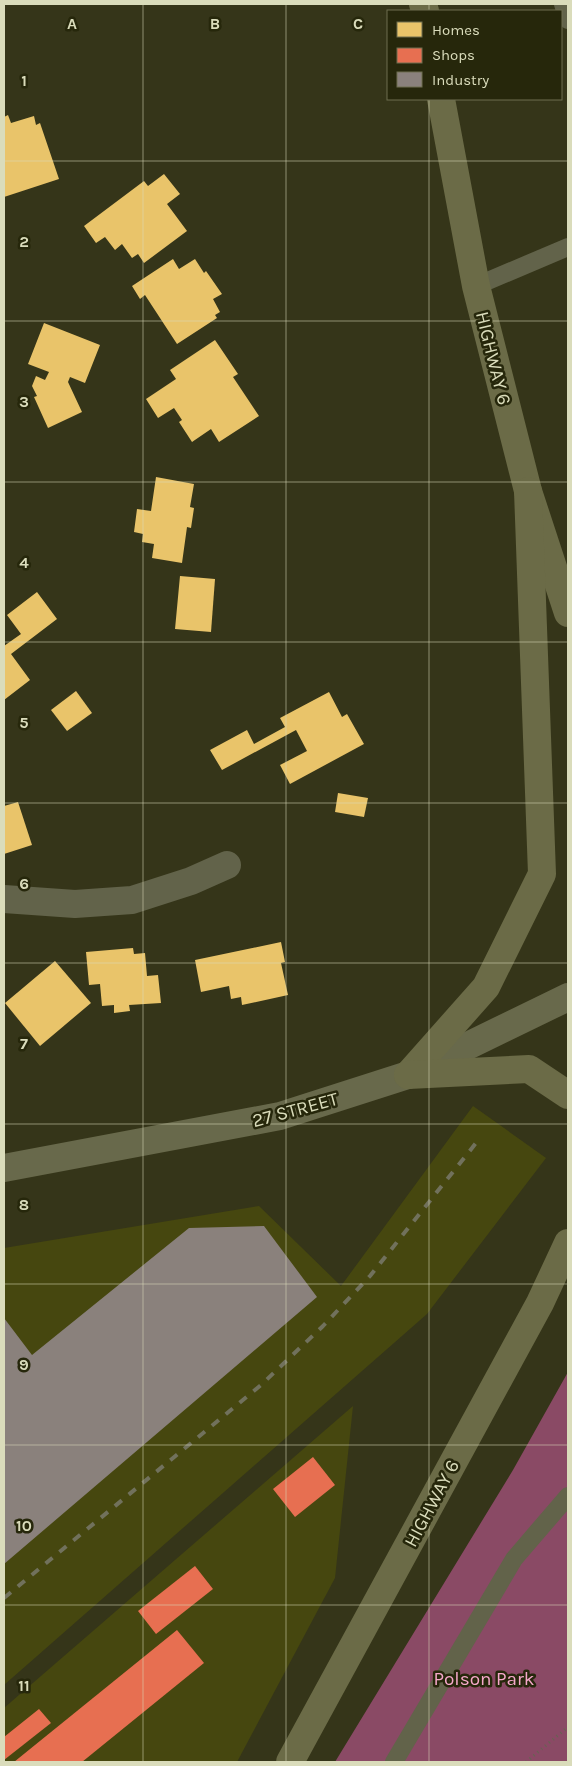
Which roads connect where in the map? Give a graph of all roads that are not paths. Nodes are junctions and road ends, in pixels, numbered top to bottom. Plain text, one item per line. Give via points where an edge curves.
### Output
1 (563, 4) edge
2 (568, 20) edge
3 (441, 100) edge
4 (568, 247) edge
5 (476, 286) junction
6 (528, 491) junction
7 (568, 613) edge
8 (227, 865) dead end
9 (4, 899) edge
10 (568, 997) edge
11 (408, 1075) junction
12 (568, 1095) edge
13 (4, 1168) edge
14 (568, 1243) edge
15 (568, 1496) edge
16 (290, 1762) edge
17 (394, 1762) edge

1 - 2 lane
3 - 5 main road, HIGHWAY 6
4 - 5 lane
5 - 6 main road, HIGHWAY 6
6 - 7 main road, HIGHWAY 6
6 - 11 main road via 542,874 486,987
8 - 9 street via 191,881 132,900 75,904
10 - 11 main road, 27 STREET
11 - 12 main road via 529,1069
11 - 13 main road, 27 STREET via 280,1116
14 - 16 main road, HIGHWAY 6 via 540,1303
15 - 17 lane via 514,1559

